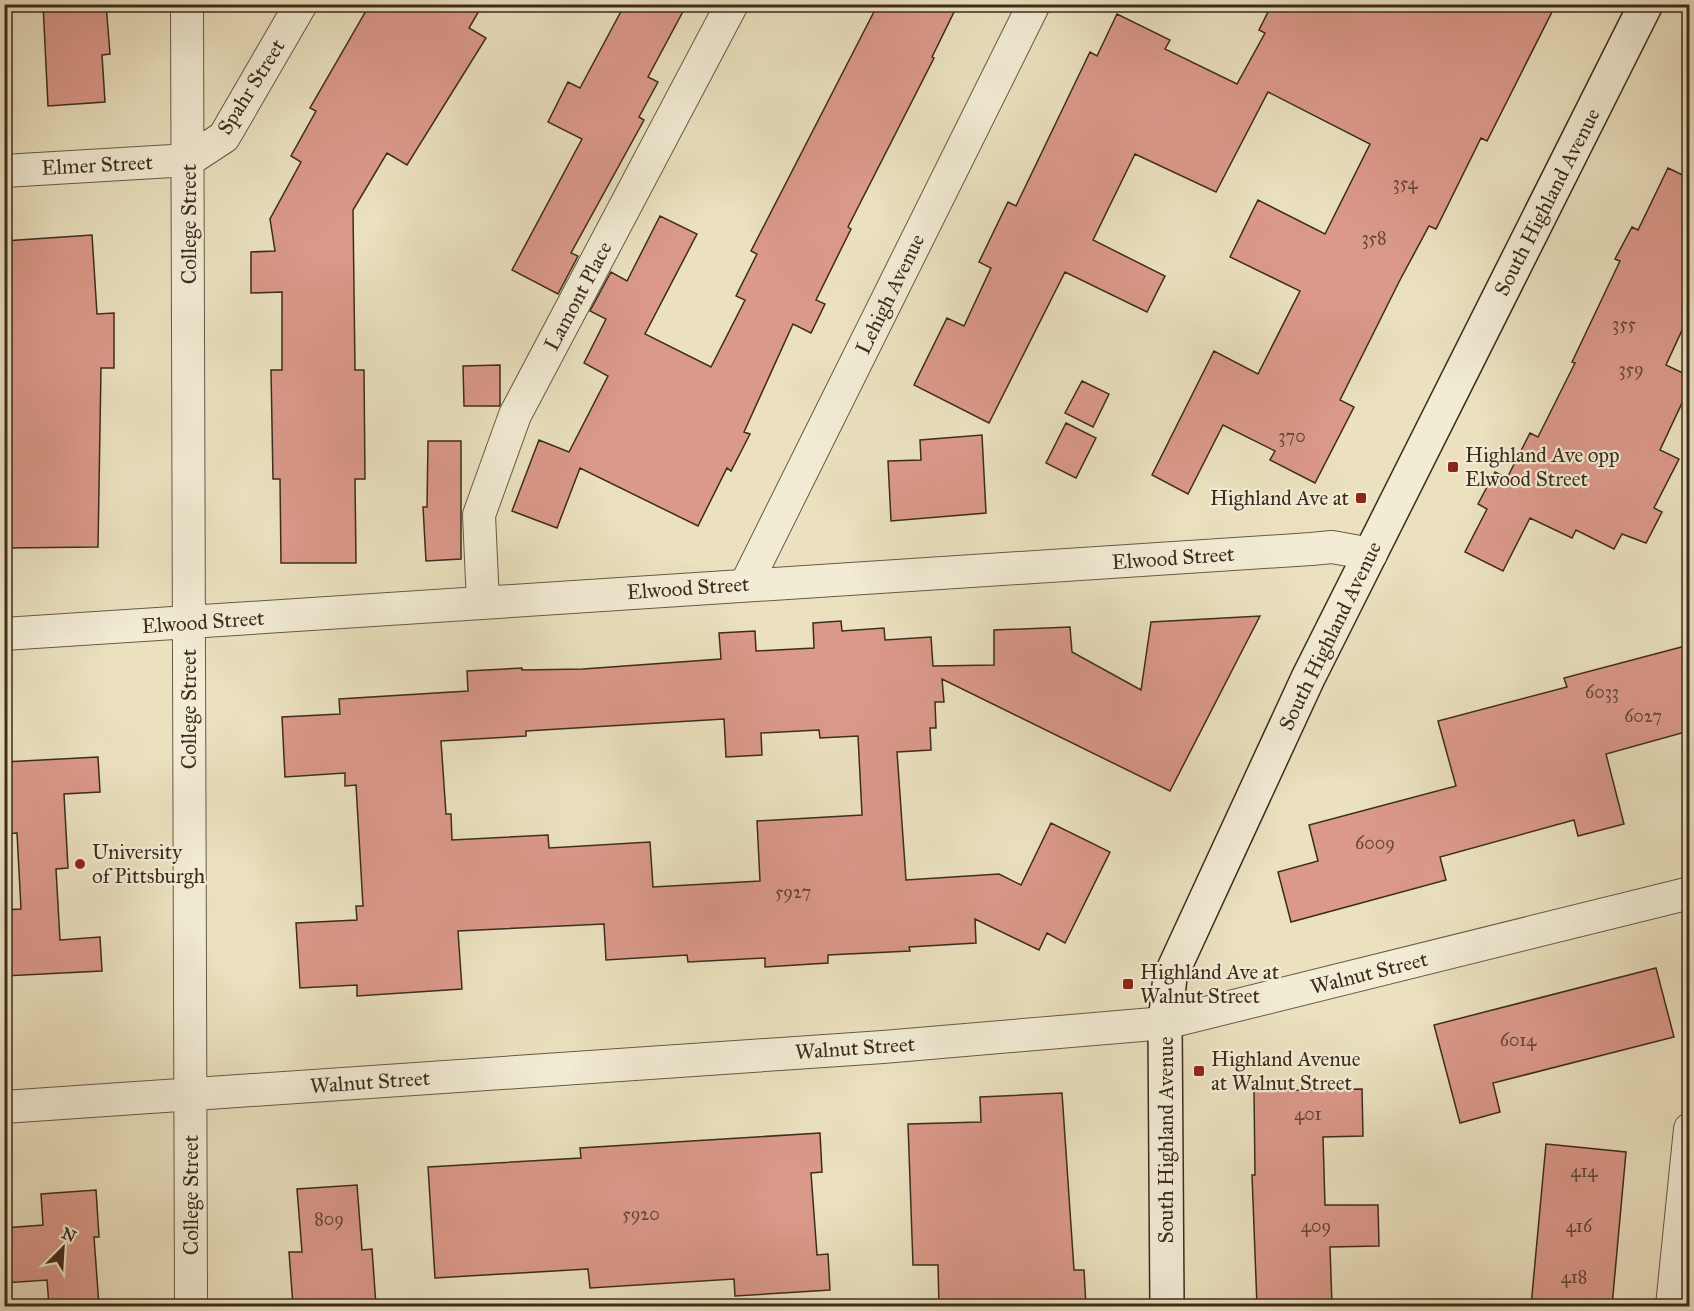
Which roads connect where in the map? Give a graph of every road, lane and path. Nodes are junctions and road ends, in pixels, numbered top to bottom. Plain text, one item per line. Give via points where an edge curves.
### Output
1 (187, 4) edge
2 (301, 4) edge
3 (732, 4) edge
4 (1034, 4) edge
5 (1646, 4) edge
6 (189, 160) junction
7 (4, 171) edge
8 (1371, 554) junction
9 (746, 584) junction
10 (483, 603) junction
11 (188, 623) junction
12 (4, 634) edge
13 (1689, 893) edge
14 (1166, 1023) junction
15 (191, 1094) junction
16 (4, 1107) edge
17 (1689, 1129) edge
18 (191, 1306) edge
19 (1167, 1306) edge
20 (1672, 1306) edge

1 - 6 street, College Street
2 - 6 street, Spahr Street via 224,137
3 - 10 street, Lamont Place via 515,415 479,515
4 - 9 street, Lehigh Avenue
5 - 8 main road, South Highland Avenue
6 - 7 street, Elmer Street
6 - 11 street, College Street
8 - 9 street, Elwood Street via 1332,547
8 - 14 main road, South Highland Avenue via 1308,678 1170,977
9 - 10 street, Elwood Street
10 - 11 street, Elwood Street
11 - 12 street, Elwood Street
11 - 15 street, College Street
13 - 14 street, Walnut Street
14 - 15 street, Walnut Street via 871,1048
14 - 19 main road, South Highland Avenue
15 - 16 street, Walnut Street
15 - 18 street, College Street
17 - 20 street

